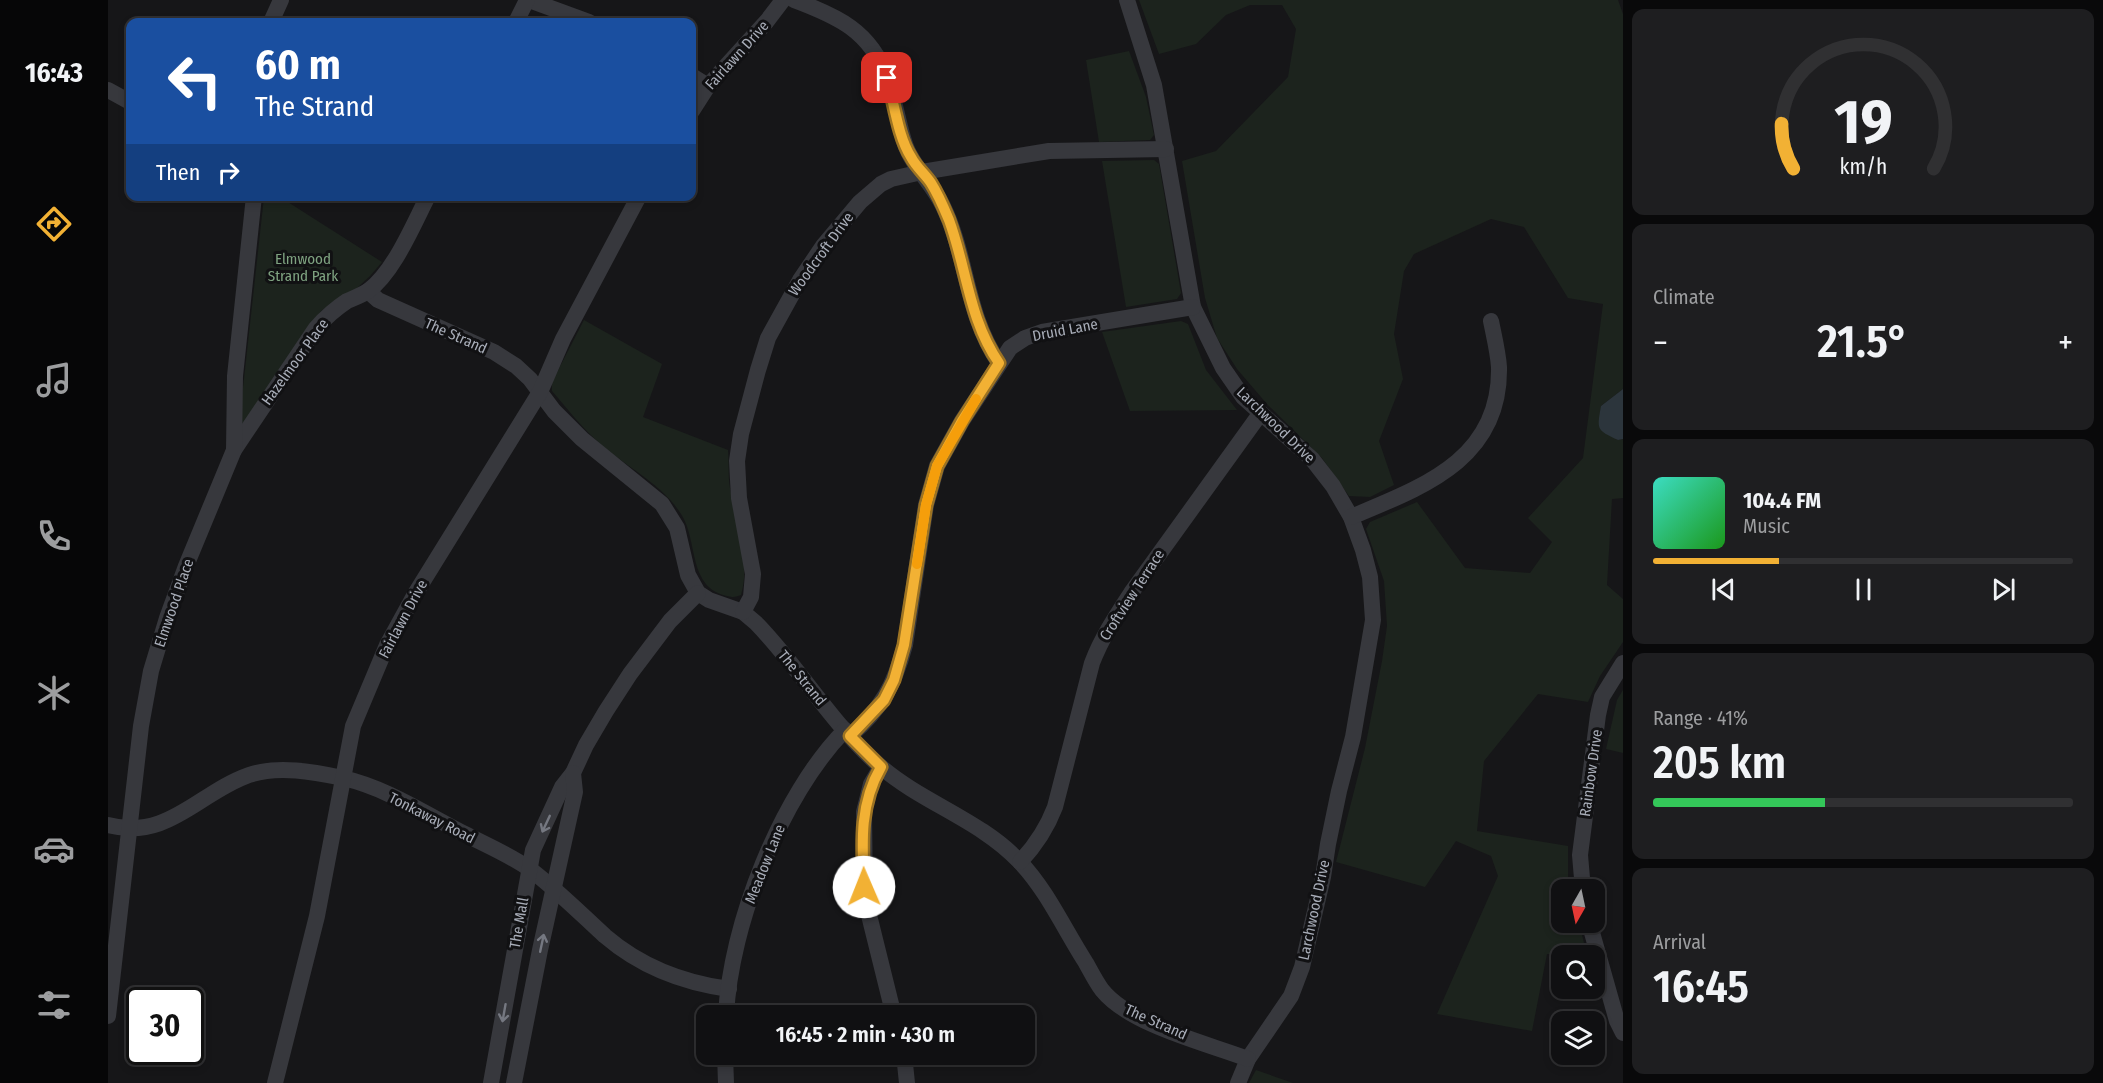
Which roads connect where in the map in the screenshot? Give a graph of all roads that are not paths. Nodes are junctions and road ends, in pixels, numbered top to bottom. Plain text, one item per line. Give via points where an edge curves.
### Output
1 (281, 0) edge
2 (528, 0) edge
3 (783, 0) edge
4 (794, 0) edge
5 (1127, 0) edge
6 (273, 18) edge
7 (518, 18) edge
8 (578, 18) edge
9 (696, 78) edge
10 (708, 86) junction
11 (108, 90) edge
12 (126, 100) edge
13 (696, 105) edge
14 (1166, 149) junction
15 (922, 172) junction
16 (254, 201) edge
17 (425, 201) edge
18 (636, 201) edge
19 (368, 291) junction
20 (1192, 307) junction
21 (1491, 321) dead end
22 (999, 363) junction
23 (540, 392) junction
24 (1260, 414) junction
25 (234, 450) junction
26 (1351, 517) junction
27 (698, 593) junction
28 (743, 612) junction
29 (1623, 663) edge
30 (847, 733) junction
31 (881, 767) junction
32 (573, 773) junction
33 (342, 778) junction
34 (108, 825) edge
35 (130, 828) junction
36 (1020, 862) junction
37 (529, 869) junction
38 (1581, 879) edge
39 (553, 889) junction
40 (1592, 933) edge
41 (729, 989) junction
42 (727, 1005) edge
43 (891, 1005) edge
44 (108, 1016) edge
45 (1623, 1033) edge
46 (1248, 1059) junction
47 (726, 1065) edge
48 (905, 1065) edge
49 (275, 1083) edge
50 (491, 1083) edge
51 (514, 1083) edge
52 (726, 1083) edge
53 (907, 1083) edge
54 (1238, 1083) edge

1 - 6 street
2 - 7 street
2 - 8 street
3 - 10 street, Fairlawn Drive
4 - 15 street via 841,19 868,43 887,78 905,146
5 - 14 street, Larchwood Drive via 1155,85
9 - 10 street
10 - 13 street, Fairlawn Drive
11 - 12 street
14 - 15 street, Woodcroft Drive via 1049,151
14 - 20 street, Larchwood Drive
15 - 22 street via 943,206 981,333
15 - 28 street, Woodcroft Drive via 891,179 860,202 800,280 768,338 738,454 739,498 753,574 751,597
16 - 25 street, Elmwood Place via 236,376
17 - 19 street, Hazelmoor Place via 394,260
18 - 23 street, Fairlawn Drive via 563,339
19 - 23 street, The Strand via 378,300 494,352 516,366
19 - 25 street, Hazelmoor Place via 345,303 316,328
20 - 22 street, Druid Lane via 1042,332 1010,348
20 - 24 street, Larchwood Drive via 1223,368
21 - 26 street via 1498,379 1491,412 1479,437 1439,477
22 - 30 street, Druid Lane via 937,466 926,505 904,645 894,680 884,700
23 - 27 street, The Strand via 582,439 662,504 677,528 688,574
23 - 33 street, Fairlawn Drive via 387,645 353,726
24 - 26 street, Larchwood Drive via 1312,459 1334,486
24 - 36 street, Croftview Terrace via 1103,638 1092,663 1056,807 1046,829
25 - 35 street, Elmwood Place via 186,566 151,671
26 - 46 street, Larchwood Drive via 1370,577 1373,601 1353,737 1302,967 1291,996
27 - 28 street, The Strand
27 - 32 street, The Mall via 670,621 630,675
28 - 30 street, The Strand via 767,634
29 - 38 street, Rainbow Drive via 1605,691 1598,715 1580,855
30 - 31 street, The Strand
30 - 41 street, Meadow Lane via 831,744 808,777 773,840 747,908
31 - 36 street, The Strand via 899,782 982,830
31 - 43 street via 871,784 864,813 865,899
32 -> 37 street, The Mall via 562,787 533,850
32 - 39 street, The Mall via 575,792
33 - 35 street, Tonkaway Road via 292,771 251,774 168,821 153,827
33 - 37 street, Tonkaway Road via 383,792
33 - 49 street, Fairlawn Drive via 316,916
34 - 35 street, Tonkaway Road
35 - 44 street, Elmwood Place
36 - 46 street, The Strand via 1058,913 1102,989 1114,1002 1145,1020
37 - 39 street, Tonkaway Road
37 -> 50 street, The Mall
39 - 41 street, Tonkaway Road via 606,937 642,962 693,982
51 -> 39 street, The Mall
40 - 45 street
41 - 42 street, Meadow Lane
46 - 54 street, Larchwood Drive
47 - 52 street
48 - 53 street

